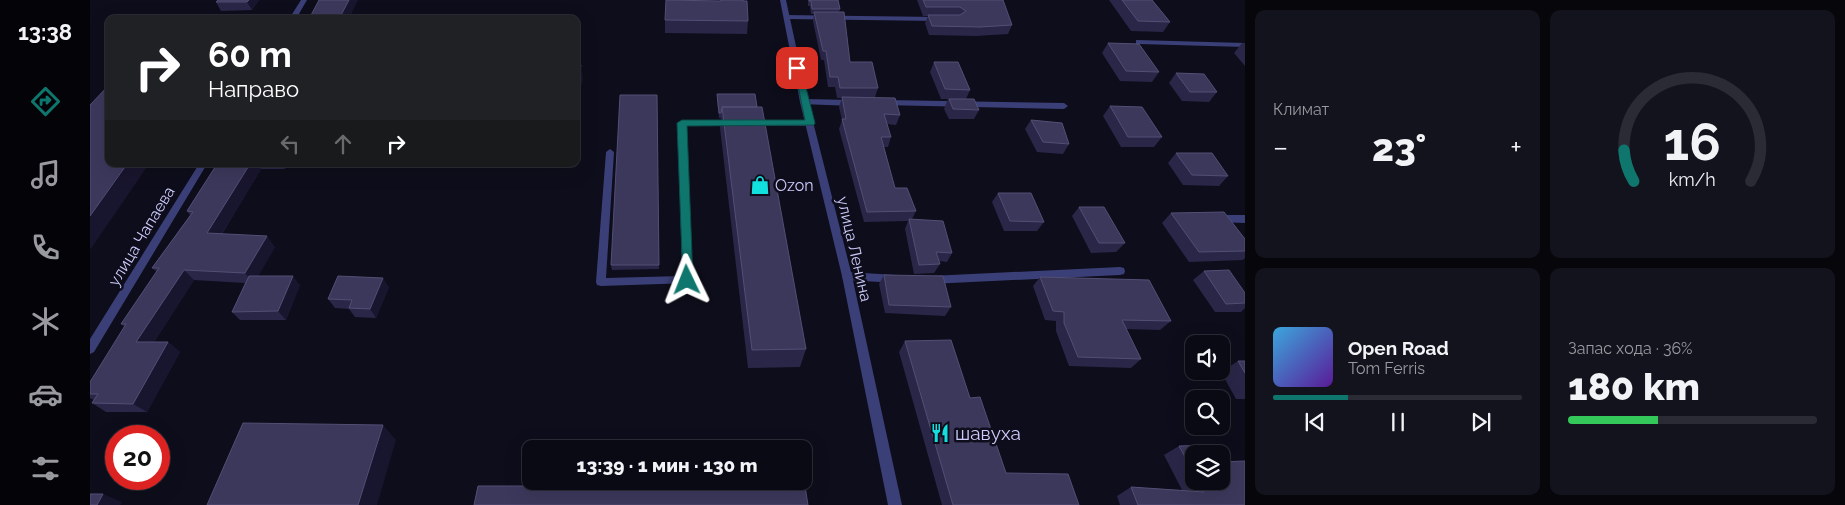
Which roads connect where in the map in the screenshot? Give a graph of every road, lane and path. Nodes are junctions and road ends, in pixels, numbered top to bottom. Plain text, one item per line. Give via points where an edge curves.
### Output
1 (304, 0) edge
2 (783, 0) edge
3 (295, 15) edge
4 (787, 16) junction
5 (947, 20) edge
6 (1139, 42) edge
7 (1245, 45) edge
8 (804, 102) junction
9 (862, 103) edge
10 (872, 103) edge
11 (1064, 106) dead end
12 (811, 123) junction
13 (610, 152) dead end
14 (201, 167) edge
15 (1220, 219) edge
16 (1245, 219) edge
17 (1120, 272) dead end
18 (847, 276) junction
19 (904, 280) edge
20 (923, 280) edge
21 (90, 349) edge
22 (895, 505) edge

1 - 3 street
2 - 4 street, улица Ленина
4 - 5 street
4 - 8 street, улица Ленина
6 - 7 street
8 - 9 street
8 - 12 street, улица Ленина
10 - 11 street
12 - 13 street via 682,123 687,280 602,282
12 - 18 street, улица Ленина
14 - 21 street, улица Чапаева
15 - 16 street
17 - 20 street
18 - 19 street
18 - 22 street, улица Ленина

